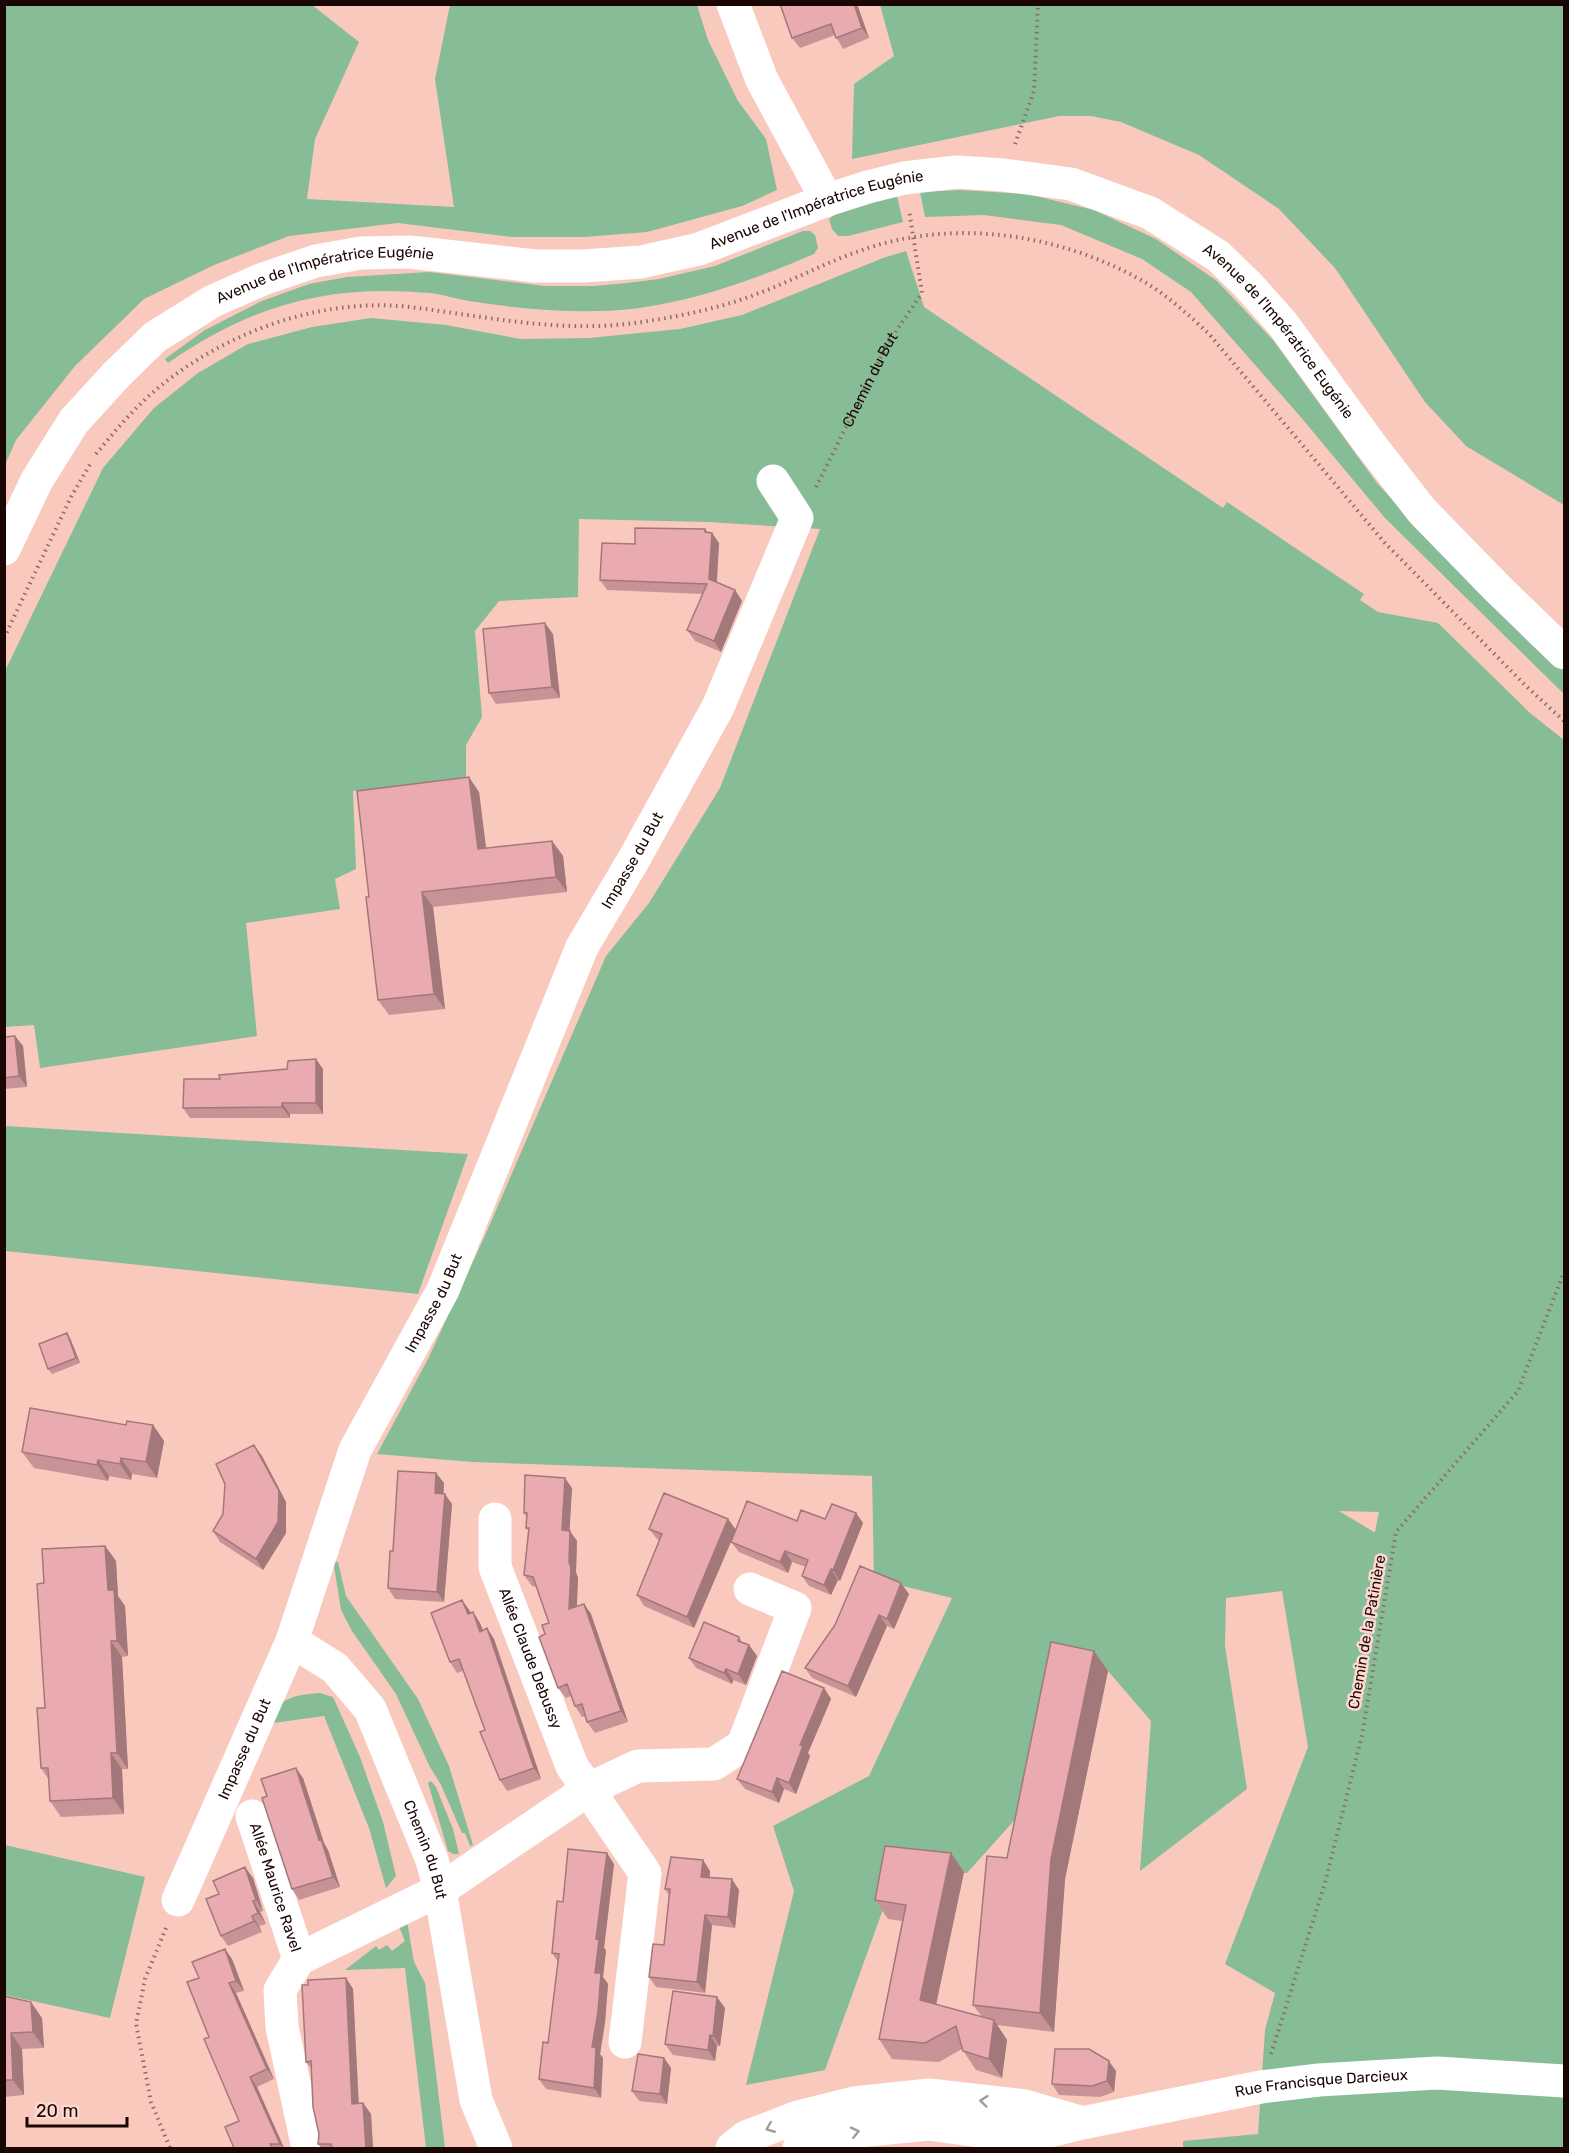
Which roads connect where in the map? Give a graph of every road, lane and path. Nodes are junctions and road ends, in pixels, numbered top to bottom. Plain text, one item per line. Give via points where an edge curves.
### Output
1 (734, 4) edge
2 (1038, 4) edge
3 (1004, 175) junction
4 (827, 200) junction
5 (914, 237) junction
6 (772, 481) dead end
7 (797, 518) junction
8 (4, 549) edge
9 (4, 638) edge
10 (1564, 653) edge
11 (1564, 721) edge
12 (1564, 1272) edge
13 (495, 1520) dead end
14 (750, 1589) dead end
15 (292, 1641) junction
16 (589, 1789) junction
17 (252, 1816) dead end
18 (440, 1890) junction
19 (178, 1900) joint
20 (298, 1959) junction
21 (1276, 2038) dead end
22 (625, 2042) dead end
23 (1564, 2081) edge
24 (476, 2100) junction
25 (1028, 2130) edge
26 (170, 2148) edge
27 (308, 2148) edge
28 (470, 2148) edge
29 (496, 2148) edge
30 (732, 2148) edge
31 (799, 2148) edge

1 - 4 street via 762,80
2 - 3 path via 1034,90
3 - 4 street, Avenue de l'Impératrice Eugénie via 957,172 904,178
3 - 10 street, Avenue de l'Impératrice Eugénie via 1071,184 1150,213 1218,256 1282,323 1422,511
4 - 8 street, Avenue de l'Impératrice Eugénie via 699,249 641,262 535,266 410,252 361,253 316,261 263,279 213,301 155,337 117,374 74,421 37,480
5 - 7 path, Chemin du But via 922,293 888,343
5 - 9 path via 870,248 727,304 676,316 566,327 406,307 360,307 316,312 238,337 194,361 157,389 96,454
5 - 11 path via 979,234 1043,242 1082,253 1150,285 1209,333 1384,542
6 - 7 street
7 - 15 street, Impasse du But via 718,707 582,947 443,1290 355,1450
12 - 21 path, Chemin de la Patinière via 1518,1391 1396,1532 1362,1735 1325,1883
13 - 16 street, Allée Claude Debussy via 495,1567 572,1766
14 - 16 street via 795,1608 743,1745 714,1764 638,1766
15 - 18 street, Chemin du But via 335,1668 370,1709 432,1860
15 - 19 street, Impasse du But
16 - 18 street
16 - 22 street, Allée Claude Debussy via 645,1873
17 - 20 street, Allée Maurice Ravel
18 - 20 street, Allée Maurice Ravel
18 - 24 street, Chemin du But
19 - 26 path via 145,1979 136,2024 151,2102
20 - 27 street, Allée Maurice Ravel via 280,1990 282,2027
23 - 25 street, Rue Francisque Darcieux via 1437,2073 1319,2080
24 - 28 street, Chemin du But
24 - 29 street, Chemin du But
25 -> 30 street, Rue Francisque Darcieux via 929,2095 854,2103 798,2117 746,2137
31 -> 25 street, Rue Francisque Darcieux via 860,2131 928,2124 994,2133

